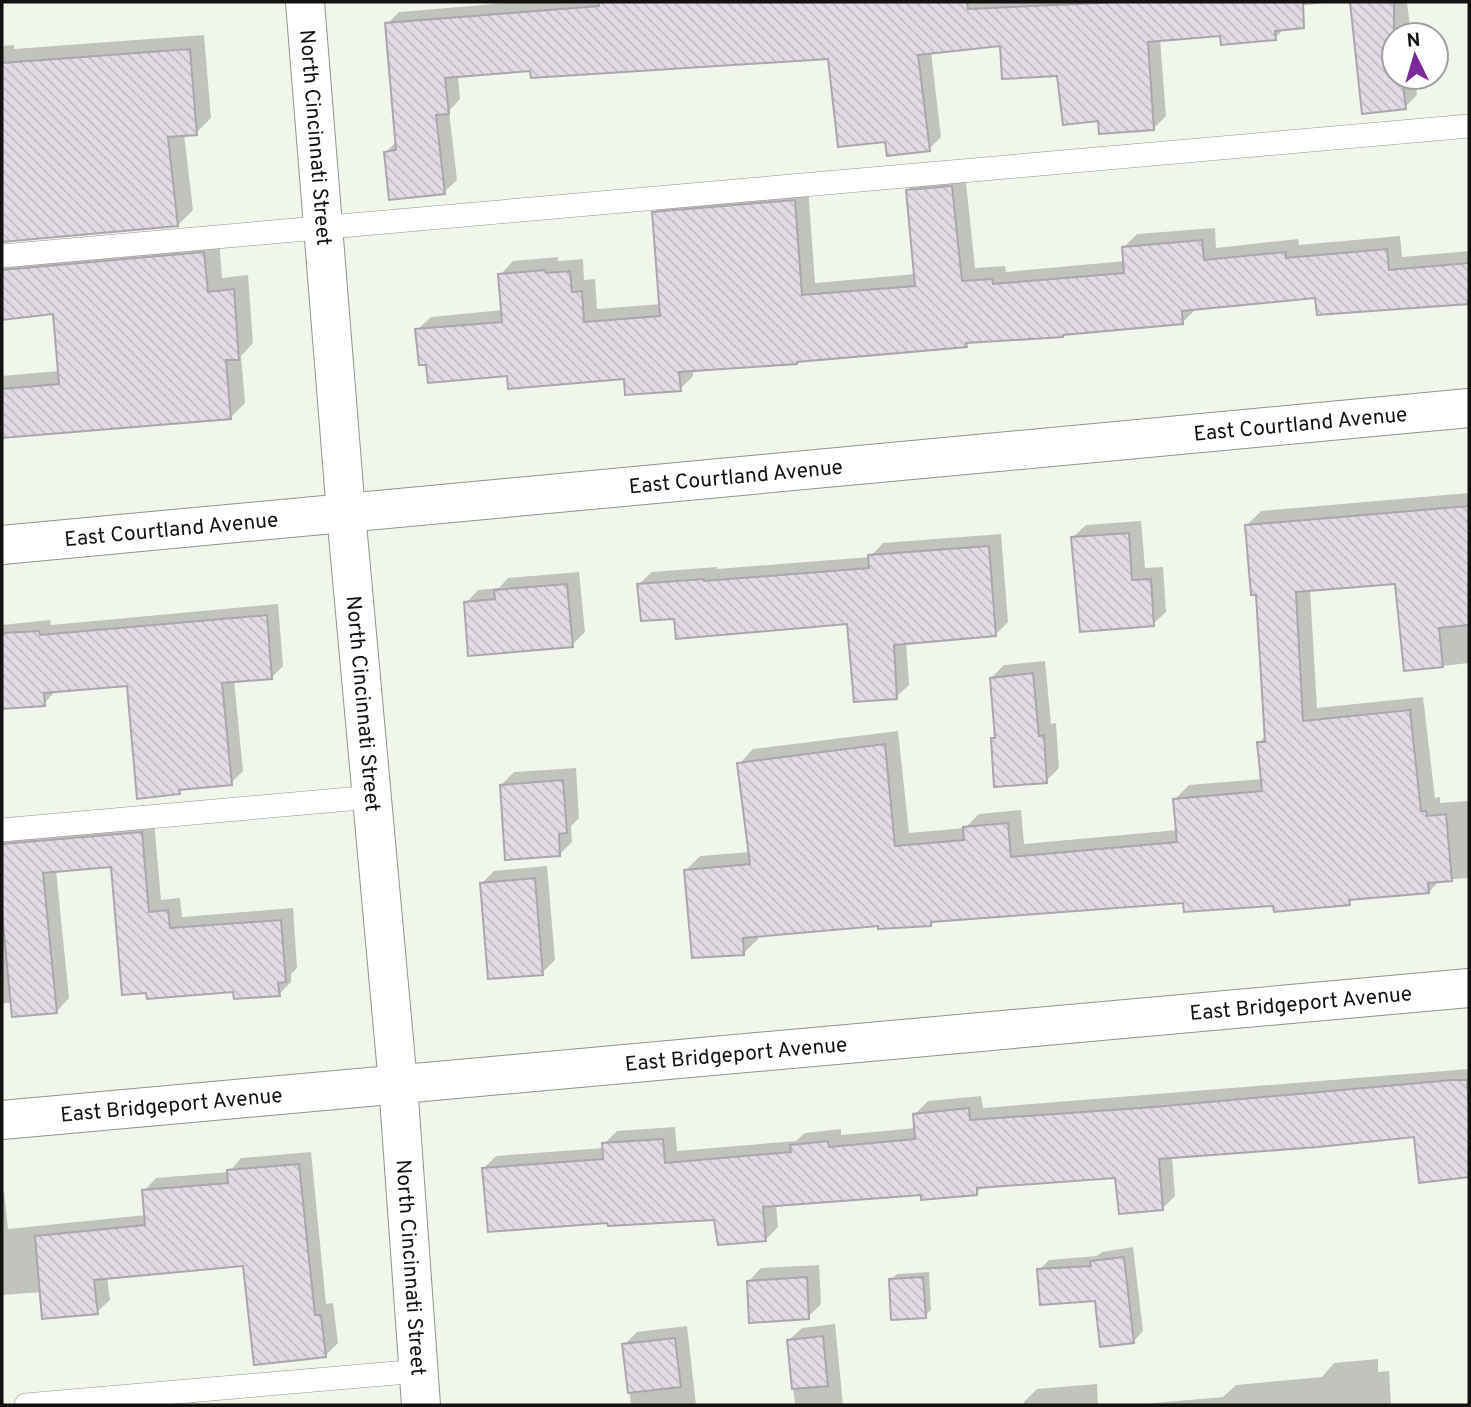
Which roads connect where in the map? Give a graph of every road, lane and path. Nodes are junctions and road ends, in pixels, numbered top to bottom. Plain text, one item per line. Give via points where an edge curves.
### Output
1 (305, 2) edge
2 (1469, 126) edge
3 (324, 228) junction
4 (2, 256) edge
5 (1469, 408) edge
6 (346, 513) junction
7 (2, 545) edge
8 (372, 797) junction
9 (2, 830) edge
10 (1469, 988) edge
11 (398, 1084) junction
12 (2, 1120) edge
13 (420, 1388) edge
14 (26, 1405) edge

1 - 3 street, North Cincinnati Street
2 - 3 lane
3 - 4 lane
3 - 6 street, North Cincinnati Street
5 - 6 street, East Courtland Avenue
6 - 7 street, East Courtland Avenue
6 - 8 street, North Cincinnati Street
8 - 9 lane
8 - 11 street, North Cincinnati Street
10 - 11 street, East Bridgeport Avenue
11 - 12 street, East Bridgeport Avenue
11 - 13 street, North Cincinnati Street
13 - 14 lane

